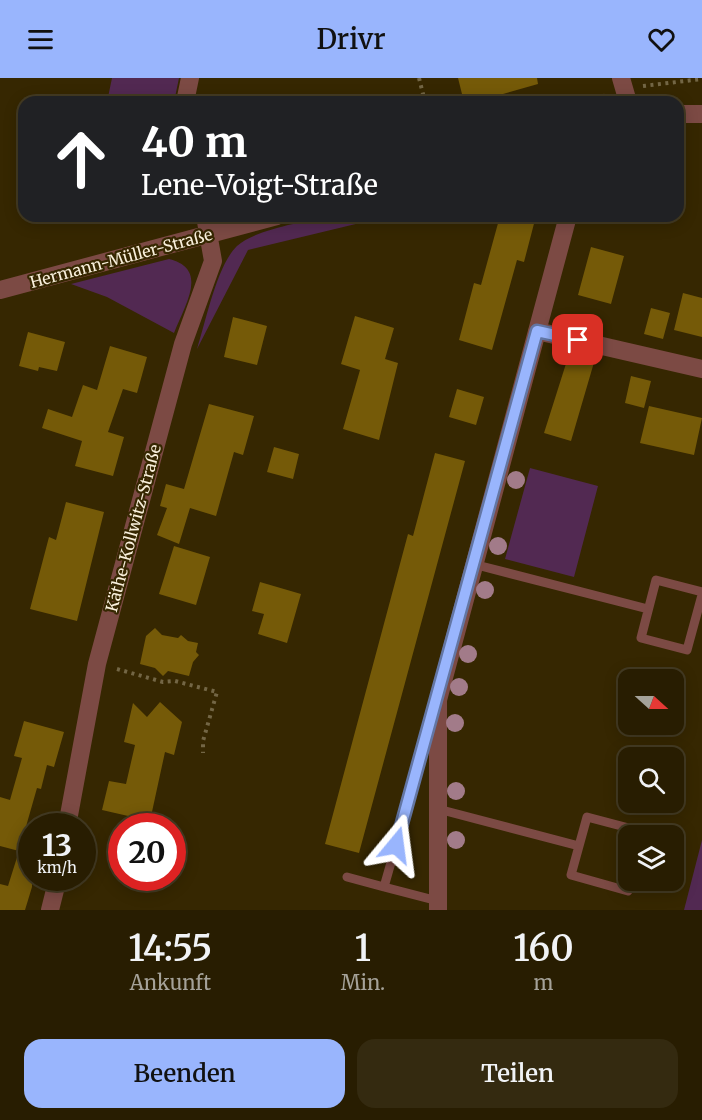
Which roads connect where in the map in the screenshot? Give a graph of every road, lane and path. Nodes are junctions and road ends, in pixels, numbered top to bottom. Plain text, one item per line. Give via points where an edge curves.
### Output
1 (190, 78) edge
2 (419, 78) edge
3 (621, 78) edge
4 (186, 96) edge
5 (424, 96) edge
6 (626, 96) edge
7 (684, 114) edge
8 (702, 114) edge
9 (207, 222) edge
10 (255, 222) edge
11 (566, 222) edge
12 (210, 234) junction
13 (0, 290) edge
14 (537, 331) junction
15 (702, 369) edge
16 (473, 564) junction
17 (702, 593) edge
18 (648, 609) junction
19 (97, 664) junction
20 (438, 700) junction
21 (203, 753) dead end
22 (438, 809) junction
23 (69, 813) edge
24 (618, 825) edge
25 (579, 846) junction
26 (347, 877) dead end
27 (384, 887) junction
28 (618, 888) edge
29 (55, 891) edge
30 (438, 906) edge
31 (50, 910) edge

1 - 4 street
2 - 5 path
3 - 6 street
7 - 8 street
9 - 12 street, Käthe-Kollwitz-Straße
10 - 12 street, Hermann-Müller-Straße
11 - 14 street
12 - 13 street, Hermann-Müller-Straße
12 - 19 street, Käthe-Kollwitz-Straße via 213,261 183,344
14 - 15 street
14 - 16 street
16 - 18 lane
16 - 20 street
17 - 18 lane via 656,580
17 - 18 lane via 687,650 640,638
19 - 21 path via 218,692
19 - 23 street, Käthe-Kollwitz-Straße
20 - 22 street
20 - 27 lane
22 - 25 lane
22 - 30 street
24 - 25 lane via 587,817
25 - 28 lane via 571,875
26 - 27 lane
27 - 30 lane
29 - 31 street

